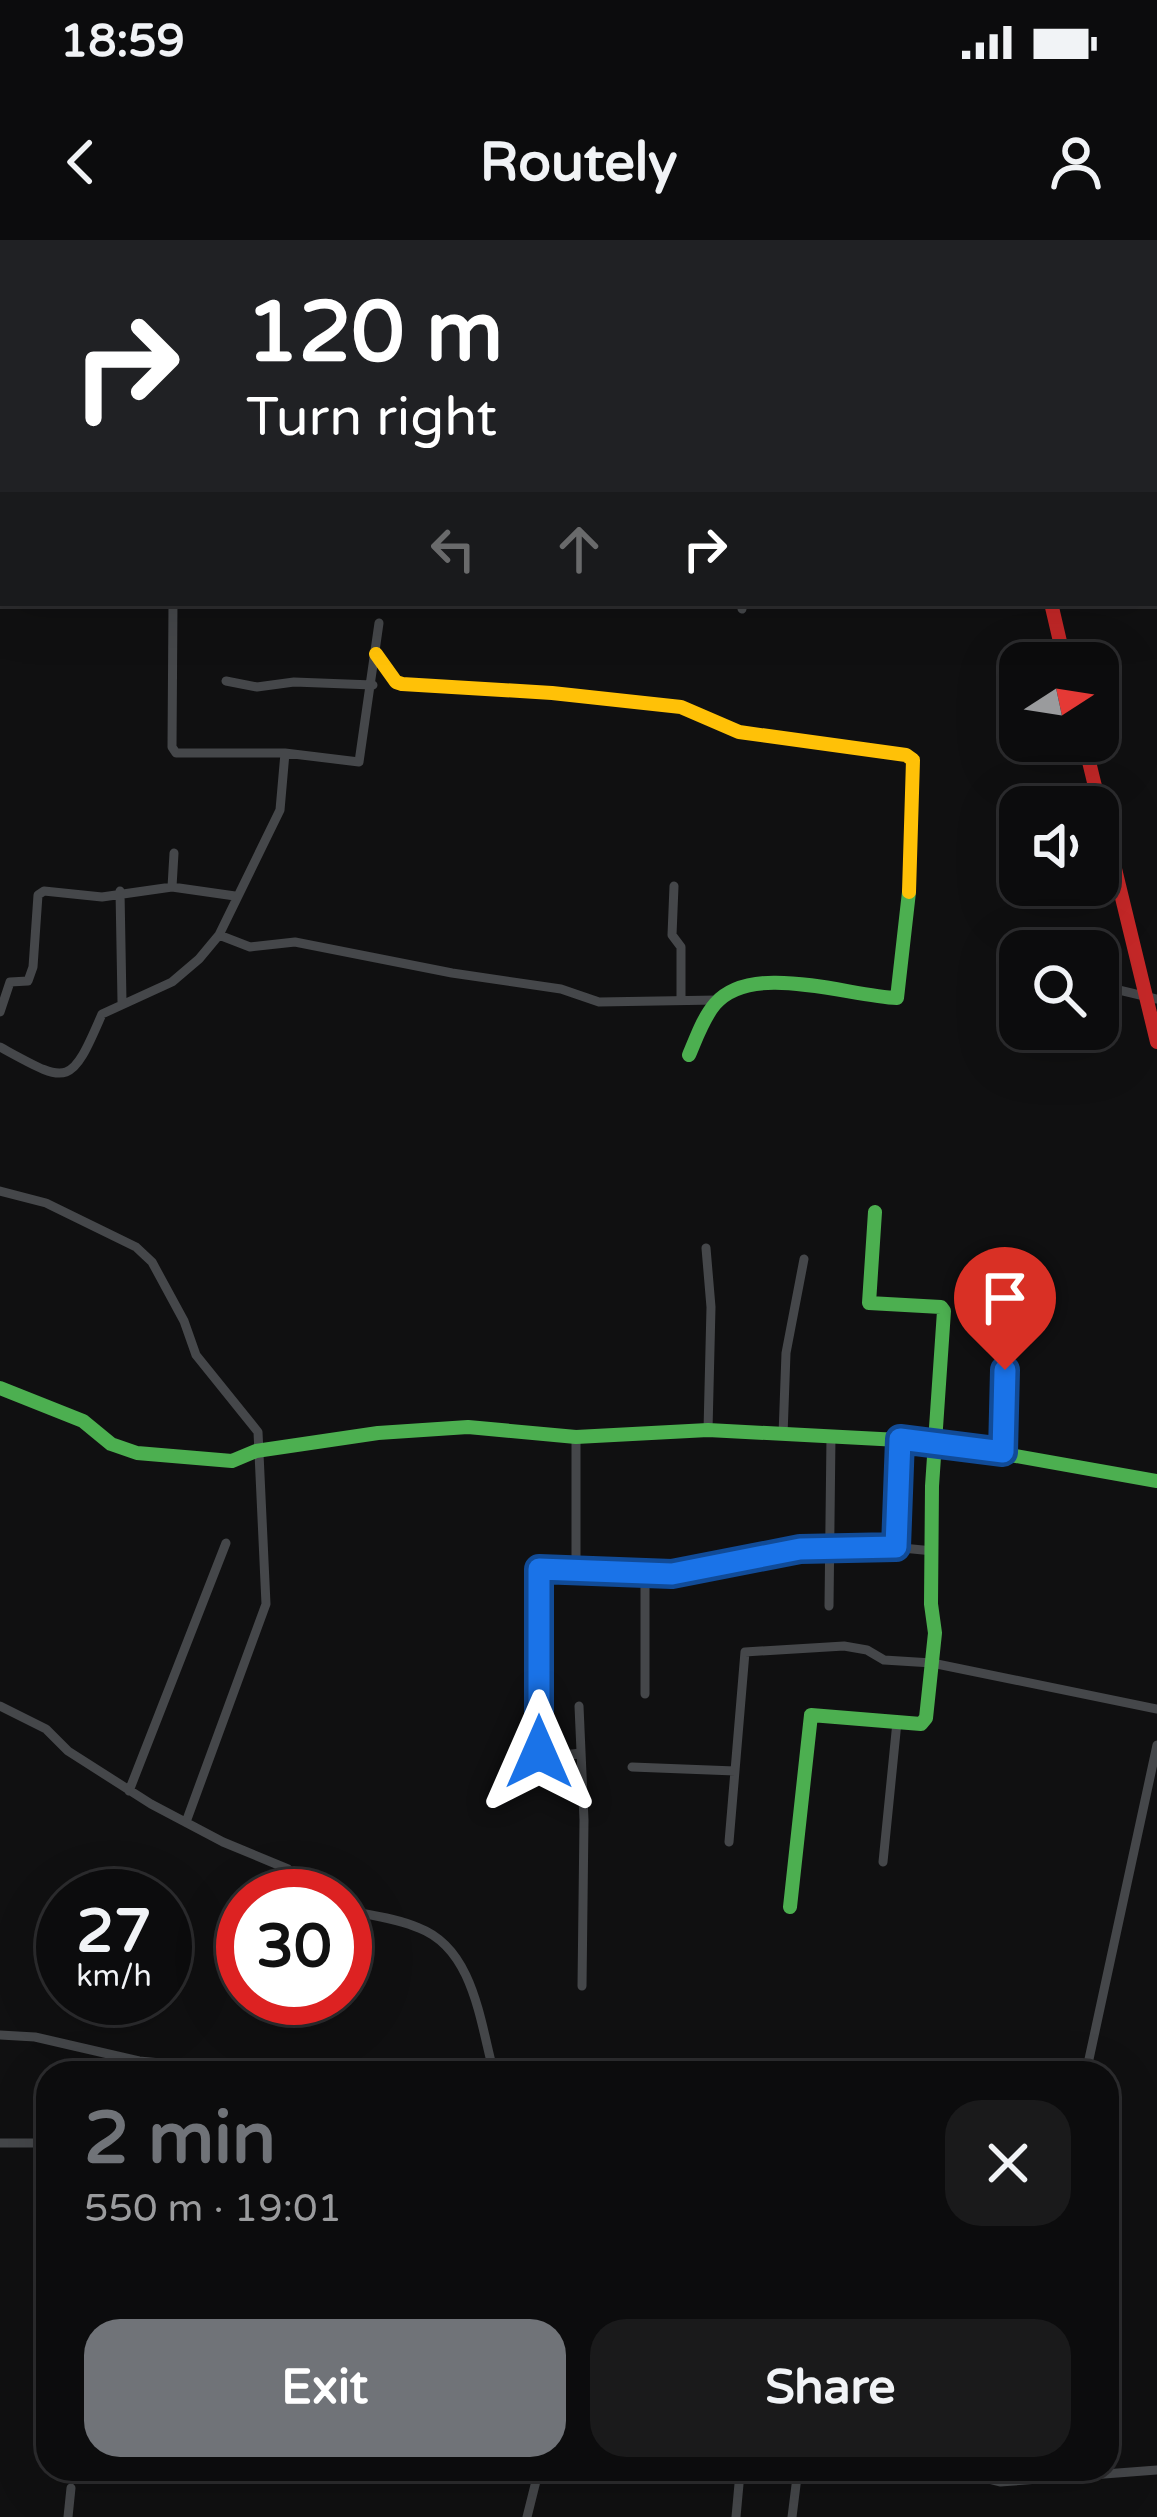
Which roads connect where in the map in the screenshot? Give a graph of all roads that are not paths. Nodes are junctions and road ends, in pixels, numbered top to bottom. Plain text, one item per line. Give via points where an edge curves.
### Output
1 (172, 606) edge
2 (1052, 606) edge
3 (379, 623) dead end
4 (1060, 642) edge
5 (376, 654) junction
6 (226, 681) dead end
7 (373, 686) junction
8 (285, 753) junction
9 (1089, 762) edge
10 (173, 853) dead end
11 (674, 886) dead end
12 (172, 887) junction
13 (120, 892) junction
14 (236, 896) junction
15 (219, 934) junction
16 (1119, 991) edge
17 (1151, 998) edge
18 (681, 999) junction
19 (717, 1000) junction
20 (122, 1002) junction
21 (0, 1012) edge
22 (1157, 1042) edge
23 (0, 1047) edge
24 (688, 1055) dead end
25 (0, 1191) edge
26 (875, 1211) dead end
27 (706, 1248) dead end
28 (804, 1259) dead end
29 (1006, 1326) dead end
30 (0, 1388) edge
31 (707, 1430) junction
32 (783, 1435) junction
33 (831, 1436) junction
34 (576, 1437) junction
35 (900, 1439) junction
36 (938, 1442) junction
37 (256, 1451) junction
38 (1003, 1452) junction
39 (1157, 1481) edge
40 (226, 1543) dead end
41 (829, 1546) junction
42 (896, 1547) junction
43 (933, 1551) junction
44 (576, 1570) junction
45 (645, 1572) junction
46 (829, 1606) dead end
47 (932, 1663) junction
48 (645, 1694) dead end
49 (0, 1706) edge
50 (579, 1706) dead end
51 (1157, 1709) edge
52 (897, 1722) junction
53 (1157, 1744) edge
54 (580, 1753) junction
55 (632, 1767) dead end
56 (735, 1771) junction
57 (129, 1791) junction
58 (186, 1822) junction
59 (729, 1842) dead end
60 (883, 1862) dead end
61 (286, 1869) edge
62 (790, 1907) dead end
63 (372, 1917) edge
64 (582, 1986) dead end
65 (0, 2035) edge
66 (117, 2061) edge
67 (491, 2061) edge
68 (1089, 2061) edge
69 (0, 2143) edge
70 (36, 2143) edge
71 (1157, 2470) edge
72 (1119, 2473) edge
73 (535, 2481) edge
74 (796, 2481) edge
75 (739, 2484) dead end
76 (71, 2488) dead end
77 (68, 2517) edge
78 (527, 2517) edge
79 (736, 2517) edge
80 (792, 2517) edge

1 - 8 street via 173,752
2 - 4 street
3 - 5 street
5 - 7 street
5 - 19 street via 402,684 681,707 739,732 913,760 897,998 770,982
6 - 7 street
7 - 8 street via 359,762
8 - 14 street via 280,810
9 - 17 street
10 - 12 street
11 - 18 street
12 - 13 street
12 - 14 street
13 - 20 street
13 - 21 street via 38,895 33,967 28,981 5,987
14 - 15 street
15 - 18 street via 250,947 295,942 599,1002
15 - 20 street via 172,982
16 - 17 street
17 - 22 street
18 - 19 street
19 - 24 street
20 - 23 street via 102,1014 64,1076
25 - 37 street via 62,1210 152,1262 196,1355 257,1432
26 - 36 street via 869,1303 944,1311
27 - 31 street
28 - 32 street via 786,1353
29 - 38 street
30 - 37 street via 137,1453 232,1461
31 - 32 street
31 - 34 street
32 - 33 street
33 - 35 street
33 - 41 street
34 - 37 street via 468,1427
34 - 44 street
35 - 36 street
35 - 42 street
36 - 38 street
36 - 43 street
37 - 58 street via 267,1598
38 - 39 street
40 - 57 street
41 - 42 street
41 - 45 street
41 - 46 street
42 - 43 street
43 - 47 street
44 - 45 street
44 - 54 street via 538,1573 539,1752
45 - 48 street
47 - 51 street
47 - 52 street via 925,1723
47 - 56 street via 826,1645 743,1653
49 - 57 street via 46,1729
50 - 54 street
52 - 60 street
52 - 62 street via 809,1719
53 - 68 street
54 - 64 street
55 - 56 street
56 - 59 street
57 - 58 street
58 - 61 street
63 - 67 street via 423,1929 454,1953
65 - 66 street
69 - 70 street
71 - 72 street
73 - 78 street
74 - 80 street
75 - 79 street
76 - 77 street

